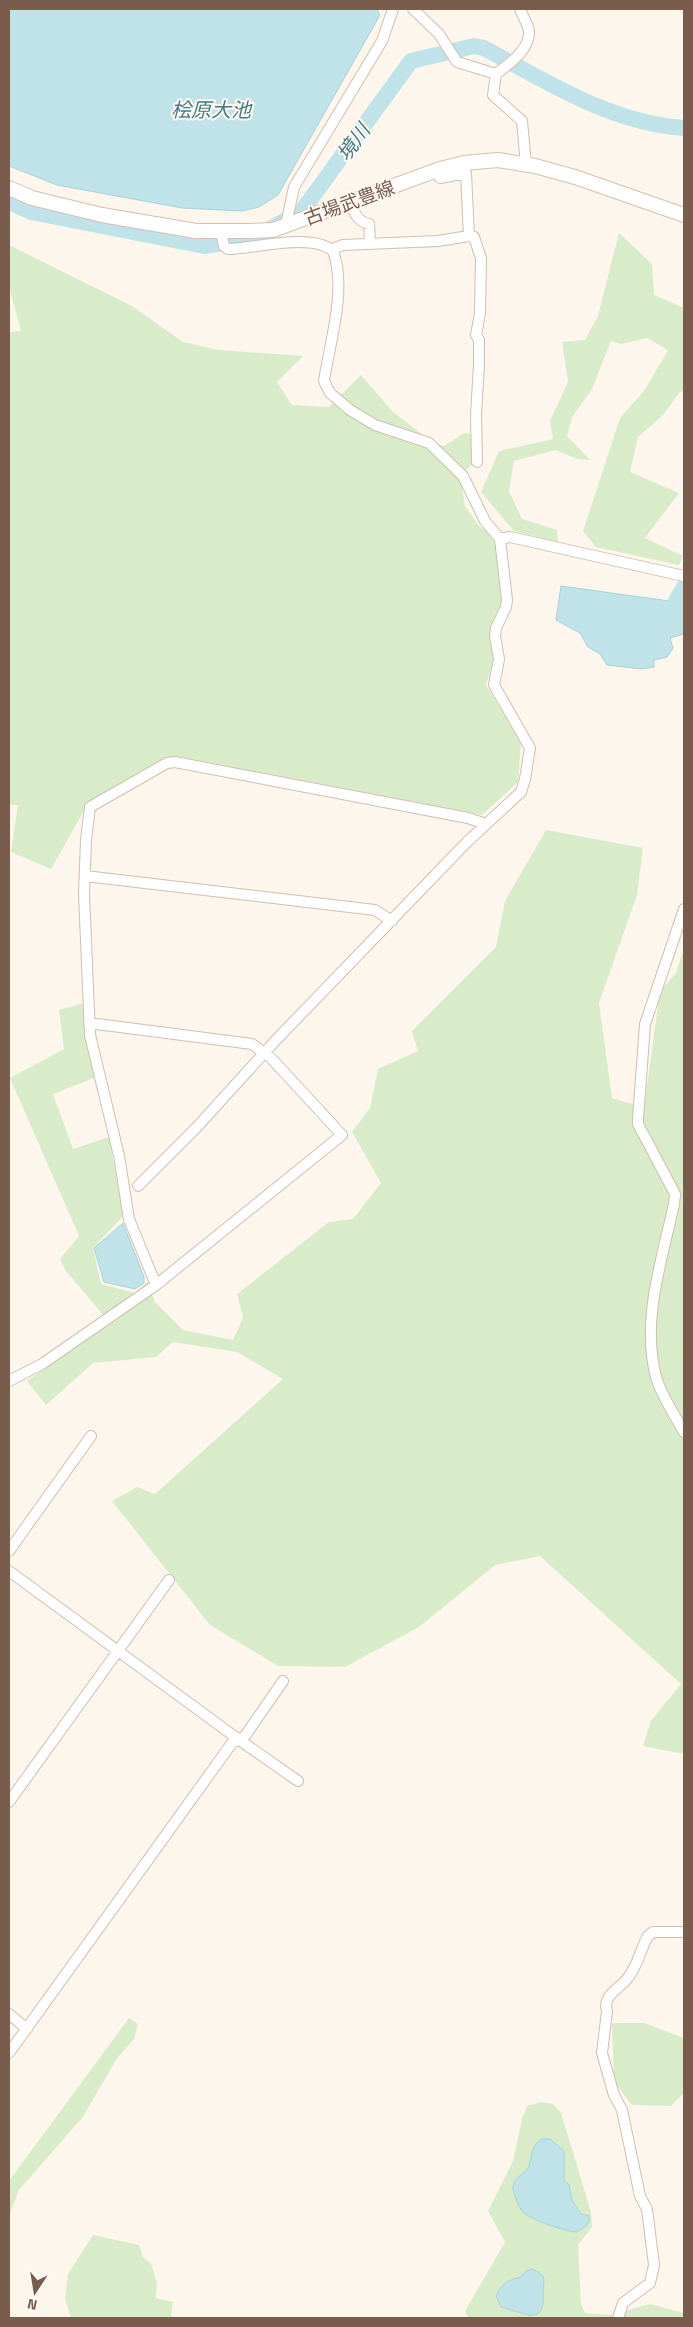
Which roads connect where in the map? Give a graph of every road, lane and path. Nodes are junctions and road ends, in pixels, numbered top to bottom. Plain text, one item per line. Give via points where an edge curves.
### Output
1 (393, 9) edge
2 (412, 9) edge
3 (520, 9) edge
4 (496, 74) junction
5 (526, 165) junction
6 (435, 170) junction
7 (9, 188) edge
8 (349, 202) junction
9 (684, 215) edge
10 (286, 225) junction
11 (221, 232) junction
12 (469, 236) junction
13 (370, 243) junction
14 (332, 250) junction
15 (477, 462) dead end
16 (500, 539) junction
17 (684, 576) edge
18 (486, 824) junction
19 (85, 876) junction
20 (684, 909) edge
21 (392, 921) junction
22 (89, 1023) junction
23 (265, 1053) junction
24 (138, 1186) dead end
25 (156, 1285) junction
26 (9, 1380) edge
27 (684, 1432) edge
28 (91, 1436) dead end
29 (9, 1551) edge
30 (9, 1571) edge
31 (170, 1580) dead end
32 (118, 1651) junction
33 (283, 1681) dead end
34 (238, 1739) junction
35 (298, 1781) dead end
36 (9, 1802) edge
37 (684, 1932) edge
38 (9, 2014) edge
39 (26, 2029) junction
40 (9, 2053) edge
41 (618, 2318) edge

1 - 10 street via 382,40 294,187
2 - 4 street via 439,34 457,62
3 - 4 street via 529,30 528,42 518,56
4 - 5 street via 493,95 522,121
5 - 6 main road, 古場武豊線 via 498,160
5 - 9 main road, 古場武豊線 via 575,177
6 - 8 main road, 古場武豊線
6 - 12 street via 440,178 466,173
7 - 11 main road, 古場武豊線 via 32,198 102,215
8 - 10 main road, 古場武豊線
8 - 13 street via 357,217 369,224
10 - 11 main road, 古場武豊線 via 273,230
11 - 14 street via 224,246 228,249 280,241 318,245
12 - 13 street via 438,241
12 - 15 street via 474,237 481,258 480,313 476,335 479,340
13 - 14 street via 343,245
14 - 16 street via 337,262 336,313 324,381 326,387 350,410 375,425 419,438 438,450 463,476 485,521
16 - 17 street via 510,537
16 - 18 street via 507,600 496,628 499,659 494,685 530,748 520,792
18 - 19 street via 175,762 90,807
18 - 21 street
19 - 21 street via 375,910
19 - 22 street
20 - 27 street via 645,1024 638,1119 675,1194 653,1303 652,1356 664,1396
21 - 23 street
22 - 23 street via 235,1041 252,1044
22 - 25 street via 120,1156 128,1214
23 - 24 street
23 - 25 street via 342,1135
25 - 26 street via 42,1364
28 - 29 street
30 - 32 street
31 - 32 street
32 - 34 street
32 - 36 street
33 - 34 street via 245,1736
34 - 35 street
34 - 39 street
37 - 41 street via 653,1932 648,1936 632,1974 605,2006 602,2053 614,2095 622,2110 640,2196 647,2209 654,2265 650,2283 624,2303
38 - 39 street
39 - 40 street

